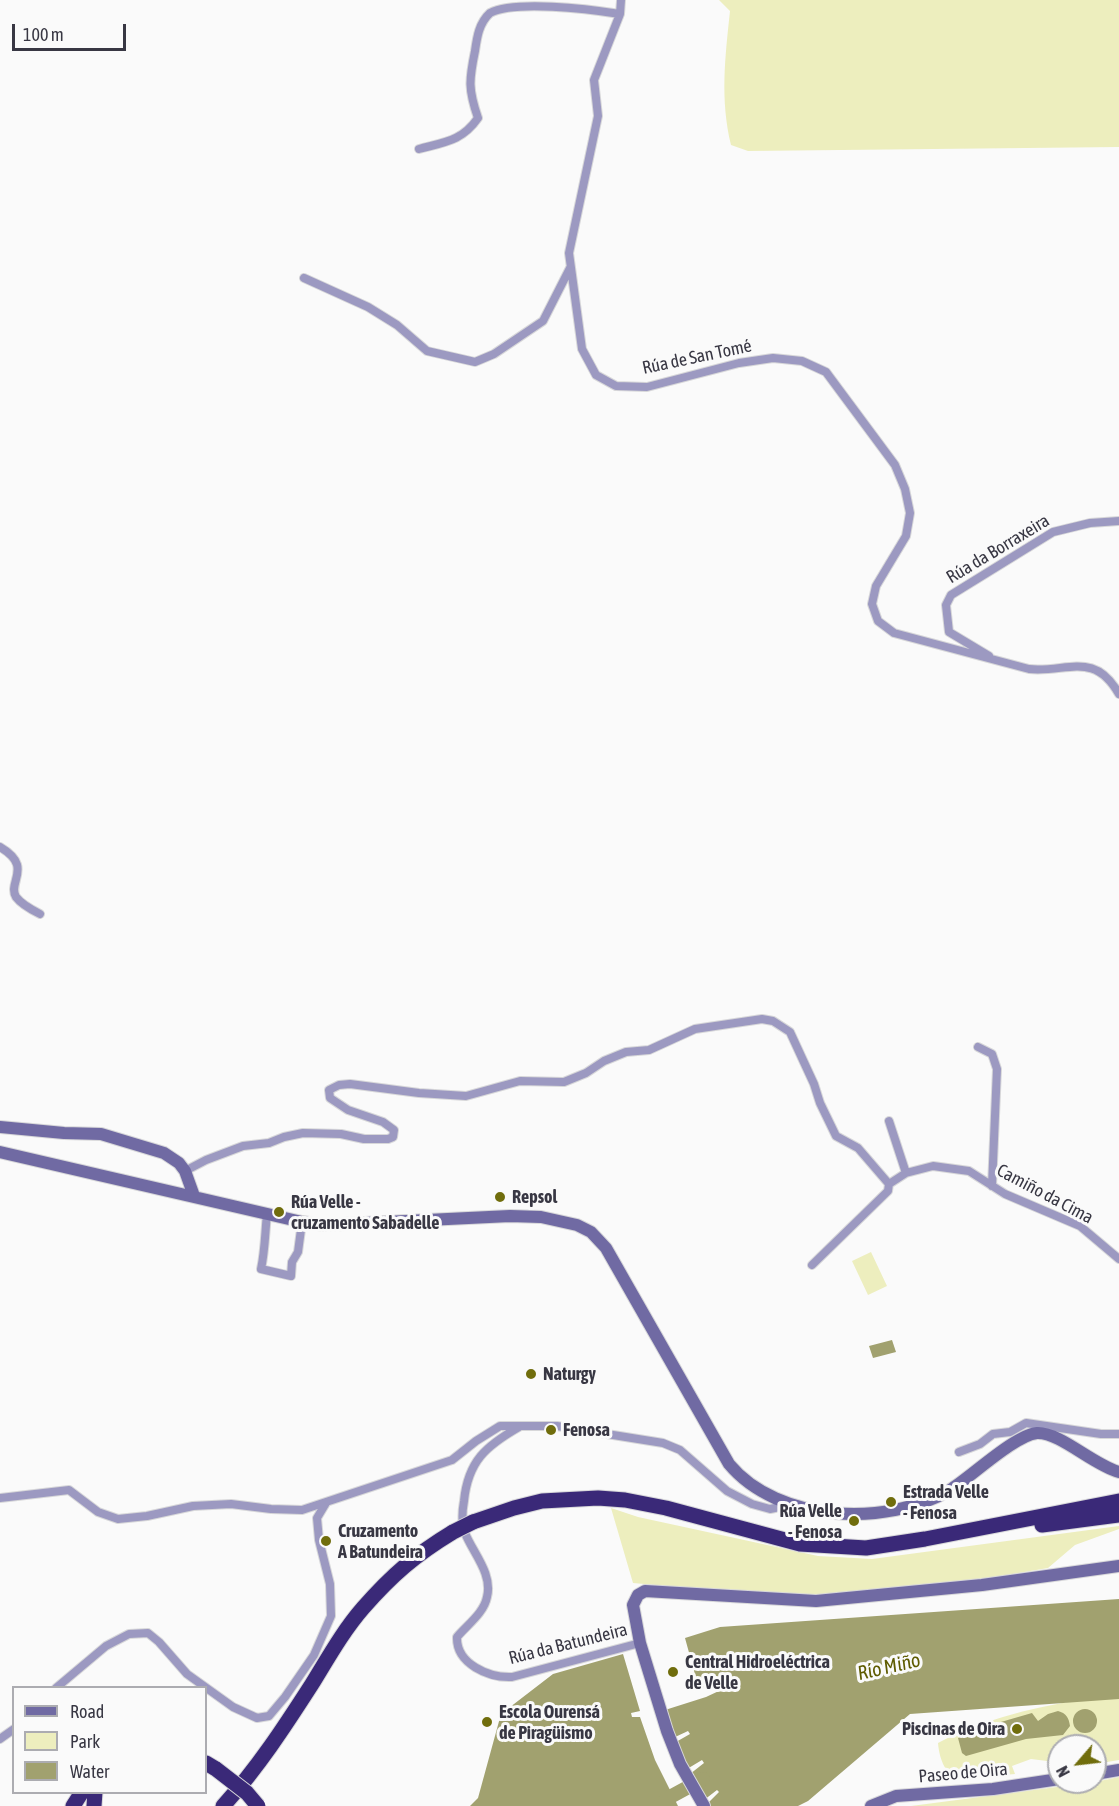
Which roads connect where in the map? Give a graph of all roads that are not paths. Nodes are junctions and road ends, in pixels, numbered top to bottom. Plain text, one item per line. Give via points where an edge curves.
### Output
1 (621, 0) edge
2 (620, 14) junction
3 (419, 149) dead end
4 (571, 267) junction
5 (304, 278) dead end
6 (1119, 521) edge
7 (997, 661) junction
8 (1119, 694) edge
9 (0, 847) edge
10 (40, 914) dead end
11 (978, 1047) dead end
12 (889, 1121) dead end
13 (0, 1127) edge
14 (0, 1152) edge
15 (185, 1171) junction
16 (906, 1173) junction
17 (889, 1184) junction
18 (992, 1186) junction
19 (194, 1196) junction
20 (267, 1214) junction
21 (302, 1222) junction
22 (1119, 1259) edge
23 (812, 1265) dead end
24 (522, 1425) junction
25 (1040, 1428) junction
26 (1119, 1434) edge
27 (959, 1452) dead end
28 (1119, 1472) edge
29 (0, 1498) edge
30 (1119, 1501) edge
31 (788, 1502) junction
32 (326, 1503) junction
33 (1119, 1515) edge
34 (926, 1539) junction
35 (1119, 1566) edge
36 (640, 1643) junction
37 (317, 1675) junction
38 (58, 1686) edge
39 (204, 1686) edge
40 (207, 1688) edge
41 (265, 1754) junction
42 (211, 1766) edge
43 (1047, 1781) edge
44 (82, 1798) edge
45 (94, 1806) edge
46 (214, 1806) edge
47 (223, 1806) edge
48 (238, 1806) edge
49 (258, 1806) edge
50 (704, 1806) edge
51 (871, 1806) edge

1 - 2 street, Rúa de San Tomé
2 - 3 street via 531,0 490,12 479,29 471,72 470,95 478,118 469,131 454,140
2 - 4 street, Rúa de San Tomé via 594,80 598,117 569,253
4 - 5 street via 543,321 494,354 474,362 427,351 368,307
4 - 7 street, Rúa de San Tomé via 582,349 596,375 616,386 647,387 773,358 802,361 826,372 895,465 910,513 906,536 876,586 872,604 878,621 894,633
6 - 7 street, Rúa da Borraxeira via 1053,532 951,595 946,605 949,632
7 - 8 street, Rúa de San Tomé via 1043,671 1082,665 1095,668
9 - 10 street via 19,869 15,896
11 - 18 street via 992,1054 997,1069
12 - 16 street
13 - 15 street via 101,1134 164,1153
14 - 19 street
15 - 17 street via 243,1146 303,1133 364,1139 393,1137 394,1130 389,1124 348,1110 330,1098 329,1090 339,1085 466,1096 520,1081 564,1082 604,1060 626,1052 649,1050 695,1029 762,1019 790,1032 836,1136 858,1148
15 - 19 street
16 - 17 street, Camiño da Cima
16 - 18 street, Camiño da Cima via 933,1166 969,1171
17 - 23 street, Camiño da Cima via 888,1191
18 - 22 street, Camiño da Cima via 1080,1227
19 - 20 street
20 - 21 street
20 - 21 street via 261,1269 291,1276
21 - 31 street via 340,1226 541,1217 565,1221 591,1232 611,1256 726,1459 755,1487
24 - 31 street via 557,1426 663,1443 680,1450 727,1491 752,1504 771,1509
24 - 32 street via 500,1426 452,1460
24 - 36 street, Rúa da Batundeira via 495,1441 476,1460 465,1486 463,1526 483,1567 488,1598 478,1615 456,1637 456,1646 461,1655 484,1672 512,1677
25 - 26 street
25 - 27 street via 1026,1423 1010,1432 993,1434
25 - 28 street via 1091,1460
25 - 31 street via 950,1489 917,1504 851,1515
29 - 32 street via 69,1490 98,1512 118,1519 193,1506 231,1504 302,1510
30 - 34 highway
32 - 40 street via 317,1518 330,1584 331,1616 314,1655 269,1716 257,1718
33 - 34 highway
34 - 37 highway, bridge via 866,1548 800,1544 625,1500 542,1502 514,1508 453,1532 399,1570 361,1610
35 - 36 street via 982,1585 816,1600 645,1591 633,1605
36 - 50 street via 667,1731
37 - 41 highway
37 - 48 highway via 283,1741
38 - 39 street via 106,1646 129,1634 148,1633 187,1674
41 - 46 highway
41 - 47 highway
42 - 49 highway, bridge
43 - 51 street, Paseo de Oira via 896,1796
44 - 45 highway

